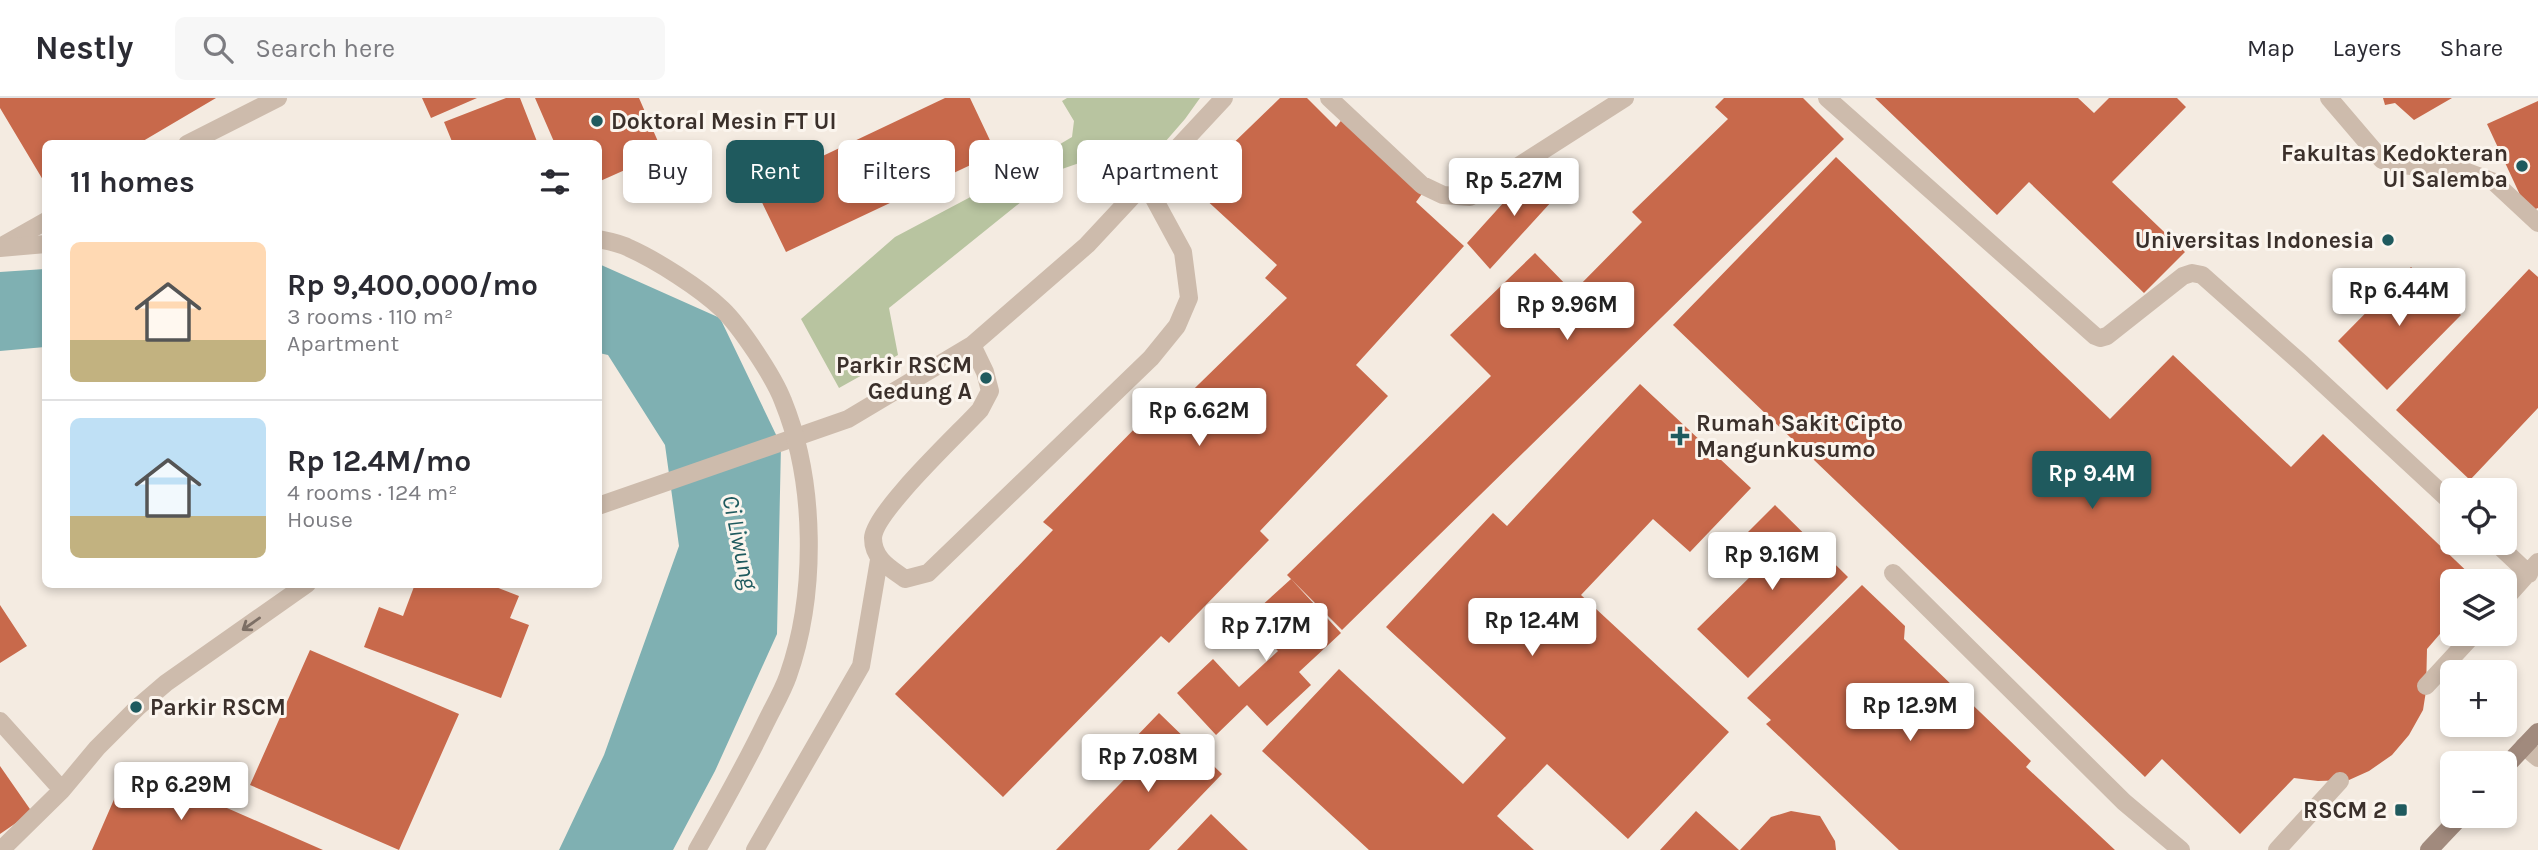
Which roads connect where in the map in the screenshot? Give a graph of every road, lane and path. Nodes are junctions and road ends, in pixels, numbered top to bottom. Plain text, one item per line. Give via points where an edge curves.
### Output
1 (278, 98) edge
2 (1224, 98) edge
3 (1329, 98) edge
4 (1625, 98) edge
5 (1827, 98) edge
6 (2329, 98) edge
7 (195, 140) edge
8 (1185, 140) edge
9 (1126, 203) edge
10 (1156, 203) edge
11 (42, 223) edge
12 (2538, 223) edge
13 (602, 240) edge
14 (42, 244) edge
15 (0, 247) edge
16 (972, 345) junction
17 (2440, 492) edge
18 (602, 505) edge
19 (2514, 555) edge
20 (879, 561) junction
21 (2533, 568) edge
22 (1893, 573) dead end
23 (2517, 586) edge
24 (301, 588) edge
25 (2463, 646) edge
26 (2426, 686) dead end
27 (0, 721) edge
28 (2538, 732) edge
29 (2531, 752) edge
30 (2340, 781) dead end
31 (62, 790) junction
32 (2450, 828) edge
33 (1, 850) edge
34 (697, 850) edge
35 (755, 850) edge
36 (2181, 850) edge
37 (2277, 850) edge
38 (2430, 850) edge

1 - 7 street
2 - 8 street
3 - 4 street via 1422,185 1443,195 1470,197
5 - 17 street via 2095,336 2107,336 2183,276 2202,275
6 - 12 street via 2382,160 2467,172 2494,182
9 - 16 street via 1087,244
10 - 20 street via 1183,252 1189,298 1177,326 1151,358 928,573 905,579
11 - 15 street
13 - 34 street via 628,247 722,309 783,400 801,462 808,532 802,626 788,678
14 - 15 street
16 - 18 street via 848,419
16 - 20 street via 990,391 980,410 890,505 875,527 873,541
19 - 21 street
20 - 35 street via 861,666
21 - 23 street
22 - 36 street via 2124,802
24 -> 31 street via 166,683 97,748
25 - 26 street
27 - 31 street
28 - 29 main road
30 - 37 street
31 - 33 street
32 - 38 main road

